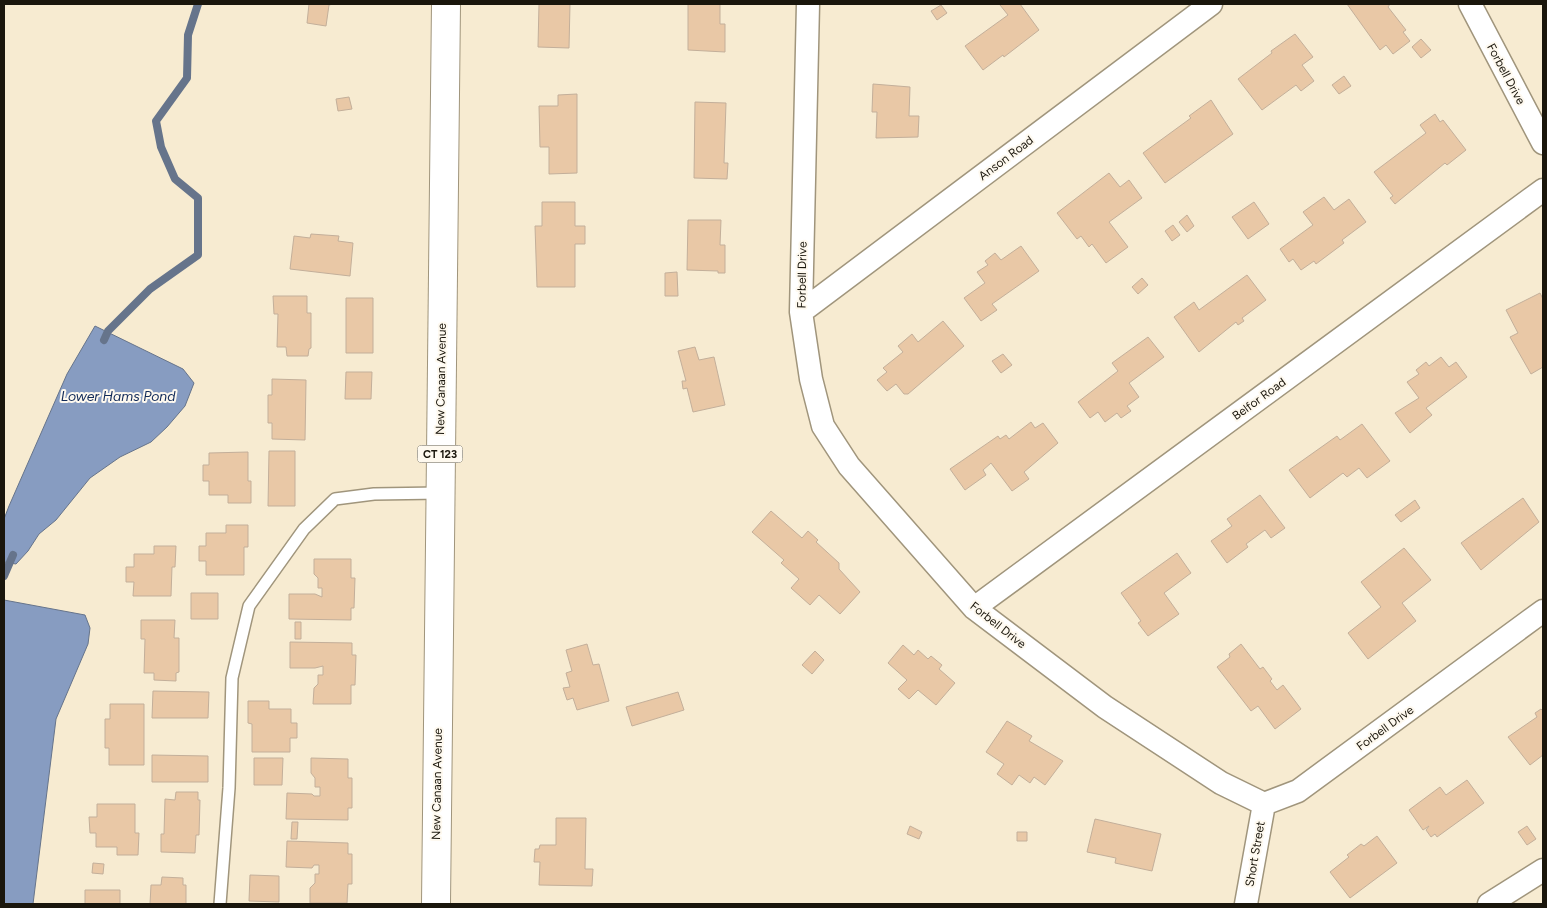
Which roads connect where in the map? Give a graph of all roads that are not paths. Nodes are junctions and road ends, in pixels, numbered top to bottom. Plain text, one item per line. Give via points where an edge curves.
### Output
1 (446, 4) edge
2 (808, 4) edge
3 (1211, 4) edge
4 (1470, 4) edge
5 (1543, 143) edge
6 (1543, 190) edge
7 (802, 312) junction
8 (440, 493) junction
9 (974, 608) junction
10 (1543, 612) edge
11 (1264, 804) junction
12 (1543, 870) edge
13 (220, 904) edge
14 (436, 904) edge
15 (1246, 904) edge
16 (1490, 904) edge

1 - 8 main road, New Canaan Avenue / CT 123
2 - 7 street, Forbell Drive
3 - 7 street, Anson Road
4 - 5 street, Forbell Drive
6 - 9 street, Belfor Road
7 - 9 street, Forbell Drive via 811,379 823,426 849,466
8 - 13 lane via 374,494 334,499 304,529 249,606 232,678 229,788
8 - 14 main road, New Canaan Avenue / CT 123
9 - 11 street, Forbell Drive via 1105,707 1221,783
10 - 11 street, Forbell Drive via 1298,792
11 - 15 street, Short Street
12 - 16 street

